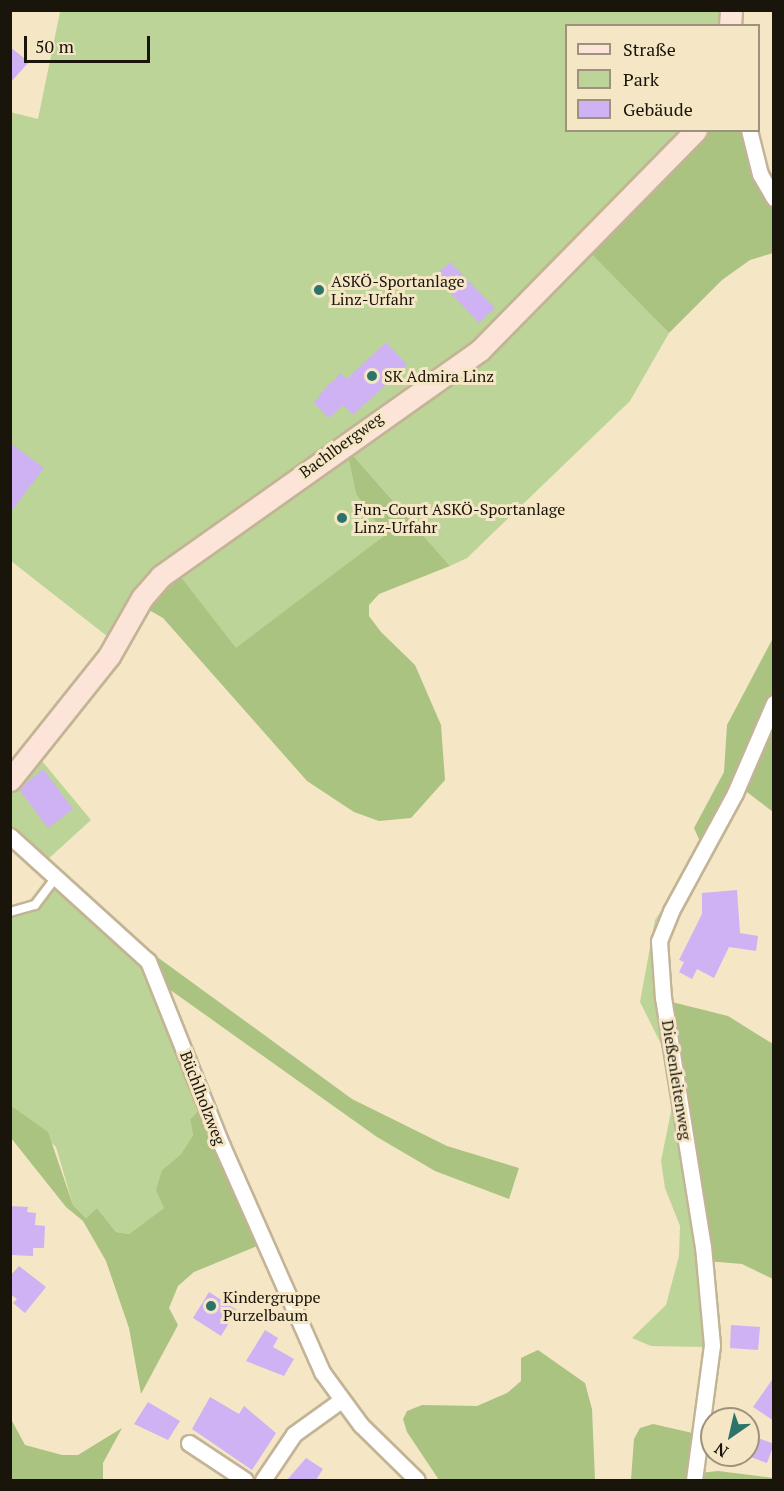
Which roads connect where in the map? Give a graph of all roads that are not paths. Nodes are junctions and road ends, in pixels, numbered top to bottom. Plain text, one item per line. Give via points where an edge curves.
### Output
1 (694, 132) edge
2 (750, 132) edge
3 (774, 198) edge
4 (774, 703) edge
5 (10, 780) edge
6 (10, 836) edge
7 (56, 877) junction
8 (10, 912) edge
9 (340, 1401) junction
10 (189, 1443) dead end
11 (245, 1480) edge
12 (263, 1480) edge
13 (417, 1480) edge
14 (694, 1480) edge

1 - 5 street, Bachlbergweg via 480,350 161,576 142,598 108,656
2 - 3 street via 760,174
4 - 14 street, Dießenleitenweg via 739,784 659,941 663,998 703,1247 712,1345
6 - 7 street, Büchlholzweg
7 - 8 lane via 35,905
7 - 9 street, Büchlholzweg via 137,948 158,980 285,1296
9 - 12 street via 294,1434
9 - 13 street, Büchlholzweg
10 - 11 street

